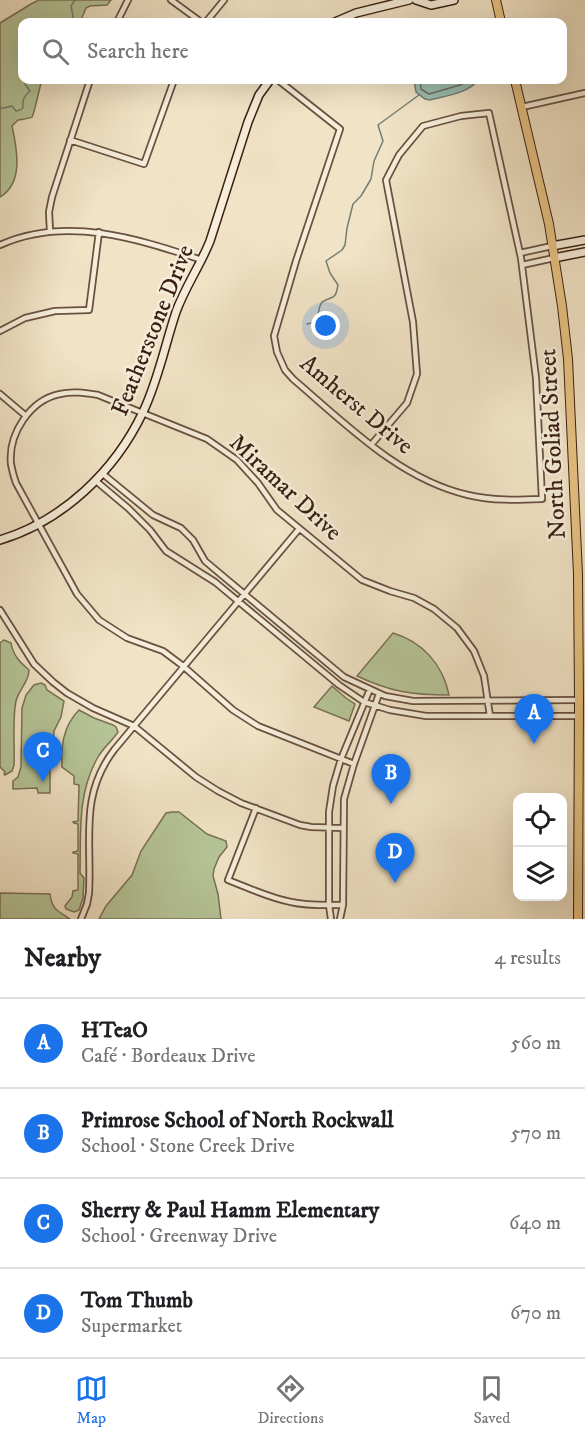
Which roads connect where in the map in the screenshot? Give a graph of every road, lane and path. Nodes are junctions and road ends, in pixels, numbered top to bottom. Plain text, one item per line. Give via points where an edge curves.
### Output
1 (128, 0) edge
2 (171, 0) edge
3 (224, 0) edge
4 (409, 0) edge
5 (416, 0) edge
6 (454, 0) edge
7 (496, 0) edge
8 (431, 3) edge
9 (119, 18) edge
10 (196, 18) edge
11 (209, 18) edge
12 (344, 18) edge
13 (500, 18) edge
14 (89, 84) edge
15 (173, 84) edge
16 (267, 84) edge
17 (283, 84) edge
18 (516, 84) edge
19 (585, 93) edge
20 (522, 107) junction
21 (70, 140) junction
22 (50, 231) junction
23 (99, 232) junction
24 (585, 240) edge
25 (0, 245) edge
26 (552, 246) junction
27 (585, 252) edge
28 (520, 253) junction
29 (554, 258) junction
30 (202, 260) junction
31 (522, 265) junction
32 (0, 331) edge
33 (0, 394) edge
34 (143, 412) junction
35 (26, 416) junction
36 (371, 445) junction
37 (103, 474) junction
38 (96, 481) junction
39 (38, 524) junction
40 (298, 529) junction
41 (0, 540) edge
42 (245, 594) junction
43 (239, 601) junction
44 (0, 610) edge
45 (301, 641) junction
46 (295, 648) junction
47 (183, 666) junction
48 (370, 689) junction
49 (379, 694) junction
50 (579, 700) junction
51 (489, 701) junction
52 (364, 702) junction
53 (376, 707) junction
54 (490, 716) junction
55 (579, 716) junction
56 (134, 726) junction
57 (341, 759) junction
58 (354, 764) junction
59 (256, 808) junction
60 (329, 828) junction
61 (343, 828) junction
62 (329, 905) junction
63 (343, 905) junction
64 (81, 919) edge
65 (332, 919) edge
66 (340, 919) edge
67 (578, 919) edge

1 - 9 street
2 - 10 street
3 - 11 street
4 - 12 street
5 - 8 street
6 - 8 street
7 - 13 main road
14 - 21 street
15 - 21 street via 144,164
16 - 30 street, Featherstone Drive via 248,122
17 - 36 street, Amherst Drive via 340,129 274,336 277,352 293,379
18 - 20 main road, North Goliad Street
19 - 20 street
20 - 26 main road, North Goliad Street
21 - 22 street via 51,197
22 - 23 street
22 - 25 street
23 - 30 street via 129,237
23 - 32 street via 89,310 55,311 25,318
24 - 26 street
26 - 28 street
26 - 29 main road, North Goliad Street
27 - 29 street
28 - 31 street
28 - 36 street via 489,113 423,126 399,155 386,180 412,322 417,374 407,403
29 - 31 street
29 - 50 main road, North Goliad Street via 568,359 578,557
30 - 34 street, Featherstone Drive via 177,310
31 - 36 street, Amherst Drive via 536,378 542,499 504,500 468,495 403,469
33 - 35 street
34 - 35 street, Miramar Drive via 79,392 59,394
34 - 37 street, Featherstone Drive
34 - 40 street, Miramar Drive via 207,439 237,460 277,510
35 - 39 street via 12,444 11,464 16,483
37 - 38 street, Featherstone Drive
37 - 42 street via 153,515 181,528 205,561
38 - 39 street, Featherstone Drive
38 - 43 street via 128,508 166,551
39 - 41 street, Featherstone Drive
39 - 47 street via 76,594 99,620 127,638 163,651
40 - 42 street
40 - 51 street, Miramar Drive via 362,580 414,598 458,628 474,651
42 - 43 street
42 - 45 street
43 - 46 street
43 - 47 street
44 - 56 street via 34,663 52,682 93,708
45 - 46 street
45 - 48 street via 344,677
46 - 52 street
47 - 56 street
47 - 57 street via 233,710 258,726
48 - 49 street
48 - 52 street
49 - 51 street via 413,701
49 - 53 street
50 - 51 street
50 - 55 main road, North Goliad Street
51 - 54 street, Miramar Drive
52 - 53 street
52 - 57 street
53 - 54 street via 426,716
53 - 58 street
54 - 55 street
55 - 67 main road, North Goliad Street
56 - 59 street via 196,777
56 - 64 street via 106,761 94,787 89,893
57 - 58 street
57 - 60 street via 333,786
58 - 61 street via 344,799
59 - 60 street via 300,825
59 - 62 street via 228,880 290,902
60 - 61 street
60 - 62 street
61 - 63 street
62 - 63 street
62 - 65 street
63 - 66 street

